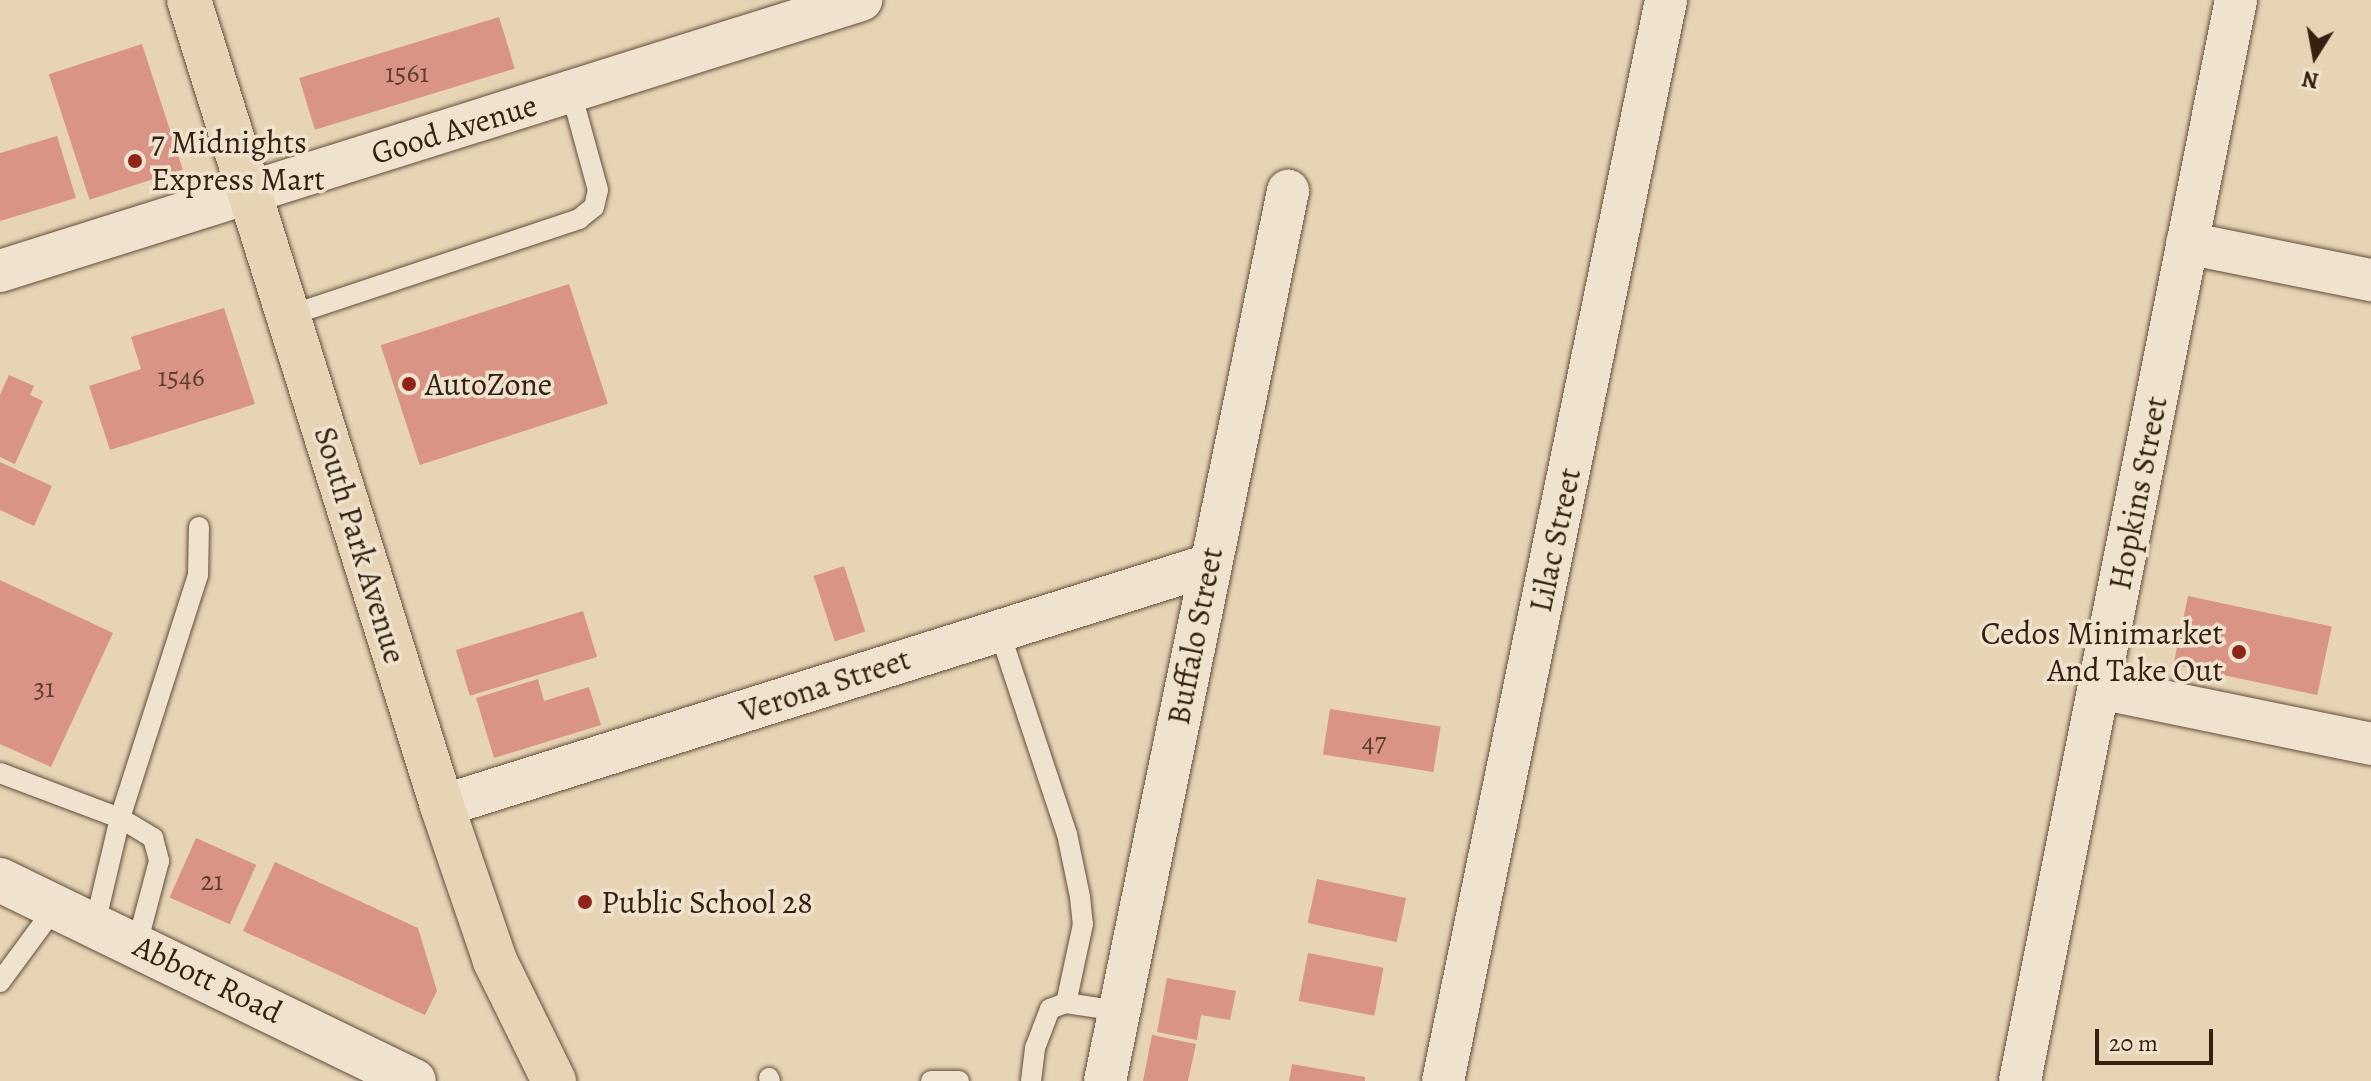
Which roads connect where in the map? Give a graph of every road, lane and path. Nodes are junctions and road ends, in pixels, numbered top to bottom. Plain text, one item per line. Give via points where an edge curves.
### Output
1 (189, 0) edge
2 (861, 0) edge
3 (1666, 0) edge
4 (2236, 0) edge
5 (773, 14) edge
6 (571, 92) junction
7 (1288, 191) dead end
8 (249, 193) junction
9 (2187, 243) junction
10 (0, 271) edge
11 (2371, 280) edge
12 (288, 316) junction
13 (199, 527) dead end
14 (1209, 565) junction
15 (999, 630) junction
16 (2099, 688) junction
17 (2371, 744) edge
18 (0, 773) edge
19 (442, 806) junction
20 (120, 818) junction
21 (0, 880) edge
22 (56, 906) junction
23 (95, 924) junction
24 (137, 944) junction
25 (0, 982) edge
26 (1066, 1003) junction
27 (1119, 1011) junction
28 (414, 1081) edge
29 (554, 1081) edge
30 (931, 1081) edge
31 (959, 1081) edge
32 (1031, 1081) edge
33 (1105, 1081) edge
34 (1443, 1081) edge
35 (2020, 1081) edge

1 - 8 main road, South Park Avenue
2 - 5 street, Good Avenue
3 - 34 street, Lilac Street
4 - 9 street, Hopkins Street
5 - 6 street, Good Avenue
6 - 8 street, Good Avenue
6 - 12 lane via 598,190 594,207 579,219
7 - 14 street, Buffalo Street
8 - 10 street, Good Avenue
8 - 12 main road, South Park Avenue
9 - 11 street
9 - 16 street, Hopkins Street
12 - 19 main road, South Park Avenue
13 - 20 lane via 198,575
14 - 15 street, Verona Street
14 - 27 street, Buffalo Street
15 - 19 street, Verona Street
15 - 26 lane via 1067,834 1080,897 1083,924
16 - 17 street
16 - 35 street, Hopkins Street
18 - 20 lane
19 - 29 main road, South Park Avenue via 495,961
20 - 23 lane
20 - 24 lane via 153,838 159,861
21 - 22 street, Abbott Road
22 - 23 street, Abbott Road
22 - 25 lane
23 - 24 street, Abbott Road
24 - 28 street, Abbott Road
26 - 27 lane
26 - 32 lane via 1050,1009 1035,1048
27 - 33 street, Buffalo Street
30 - 31 lane

